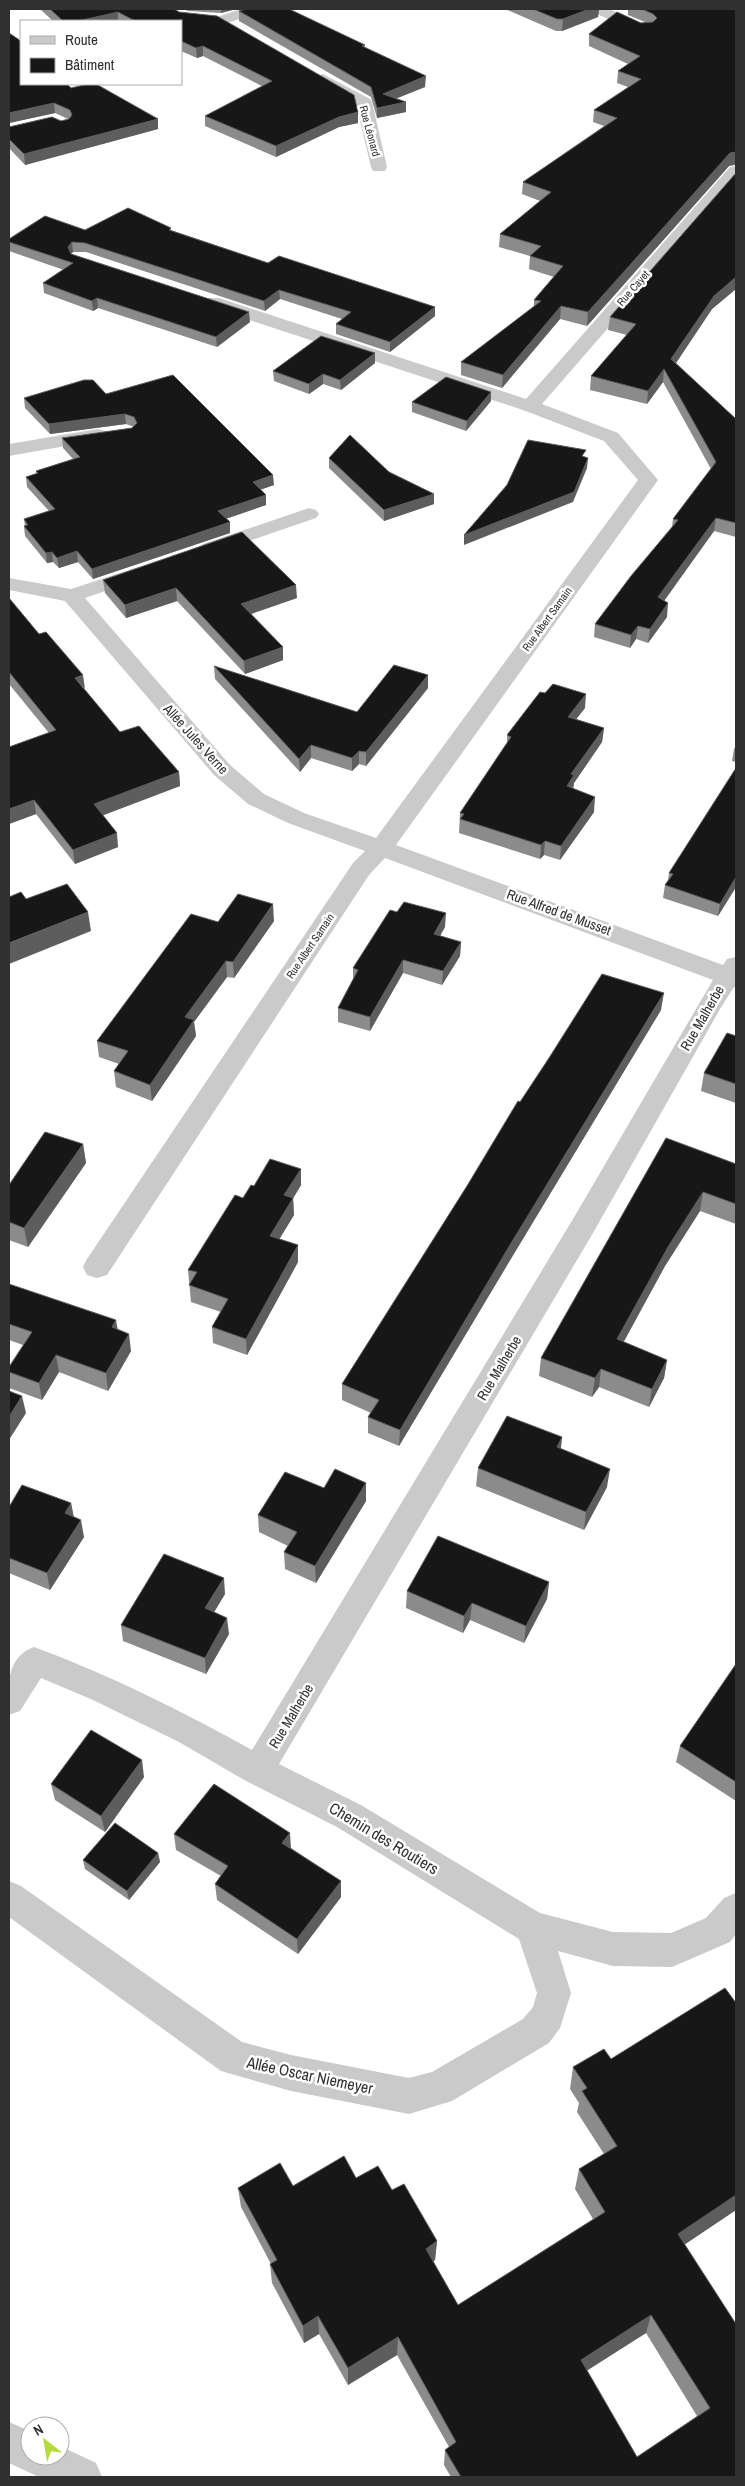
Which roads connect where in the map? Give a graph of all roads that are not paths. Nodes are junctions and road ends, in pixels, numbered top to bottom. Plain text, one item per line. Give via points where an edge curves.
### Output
1 (255, 9) edge
2 (597, 9) edge
3 (205, 19) edge
4 (222, 20) junction
5 (238, 30) edge
6 (646, 30) edge
7 (314, 73) edge
8 (379, 167) dead end
9 (736, 170) edge
10 (192, 295) edge
11 (530, 406) junction
12 (116, 433) edge
13 (9, 450) edge
14 (309, 514) dead end
15 (190, 555) edge
16 (154, 568) edge
17 (9, 584) edge
18 (72, 596) junction
19 (380, 849) junction
20 (733, 973) edge
21 (97, 1267) dead end
22 (9, 1701) edge
23 (258, 1770) junction
24 (9, 1896) edge
25 (736, 1909) edge
26 (533, 1928) junction
27 (59, 2466) edge
28 (82, 2477) edge

1 - 4 street
2 - 6 street
3 - 4 street
4 - 5 street
7 - 8 street, Rue Léonard via 364,102
9 - 11 street, Rue Cayet
10 - 11 street, Rue Albert Samain
11 - 19 street, Rue Albert Samain via 611,437 648,480
12 - 13 street
14 - 15 street
16 - 18 street
17 - 18 street
18 - 19 street, Allée Jules Verne via 222,770 256,799 296,818
19 - 20 street, Rue Alfred de Musset
19 - 21 street, Rue Albert Samain via 361,868
20 - 23 street, Rue Malherbe via 710,1004 584,1226
22 - 23 street, Chemin des Routiers via 34,1661 104,1690
23 - 26 street, Chemin des Routiers via 349,1816
24 - 26 street, Allée Oscar Niemeyer via 234,2058 291,2073 409,2096 439,2088 536,2031 548,2016 554,1993
25 - 26 street, Chemin des Routiers via 718,1930 672,1950 614,1948
27 - 28 street

